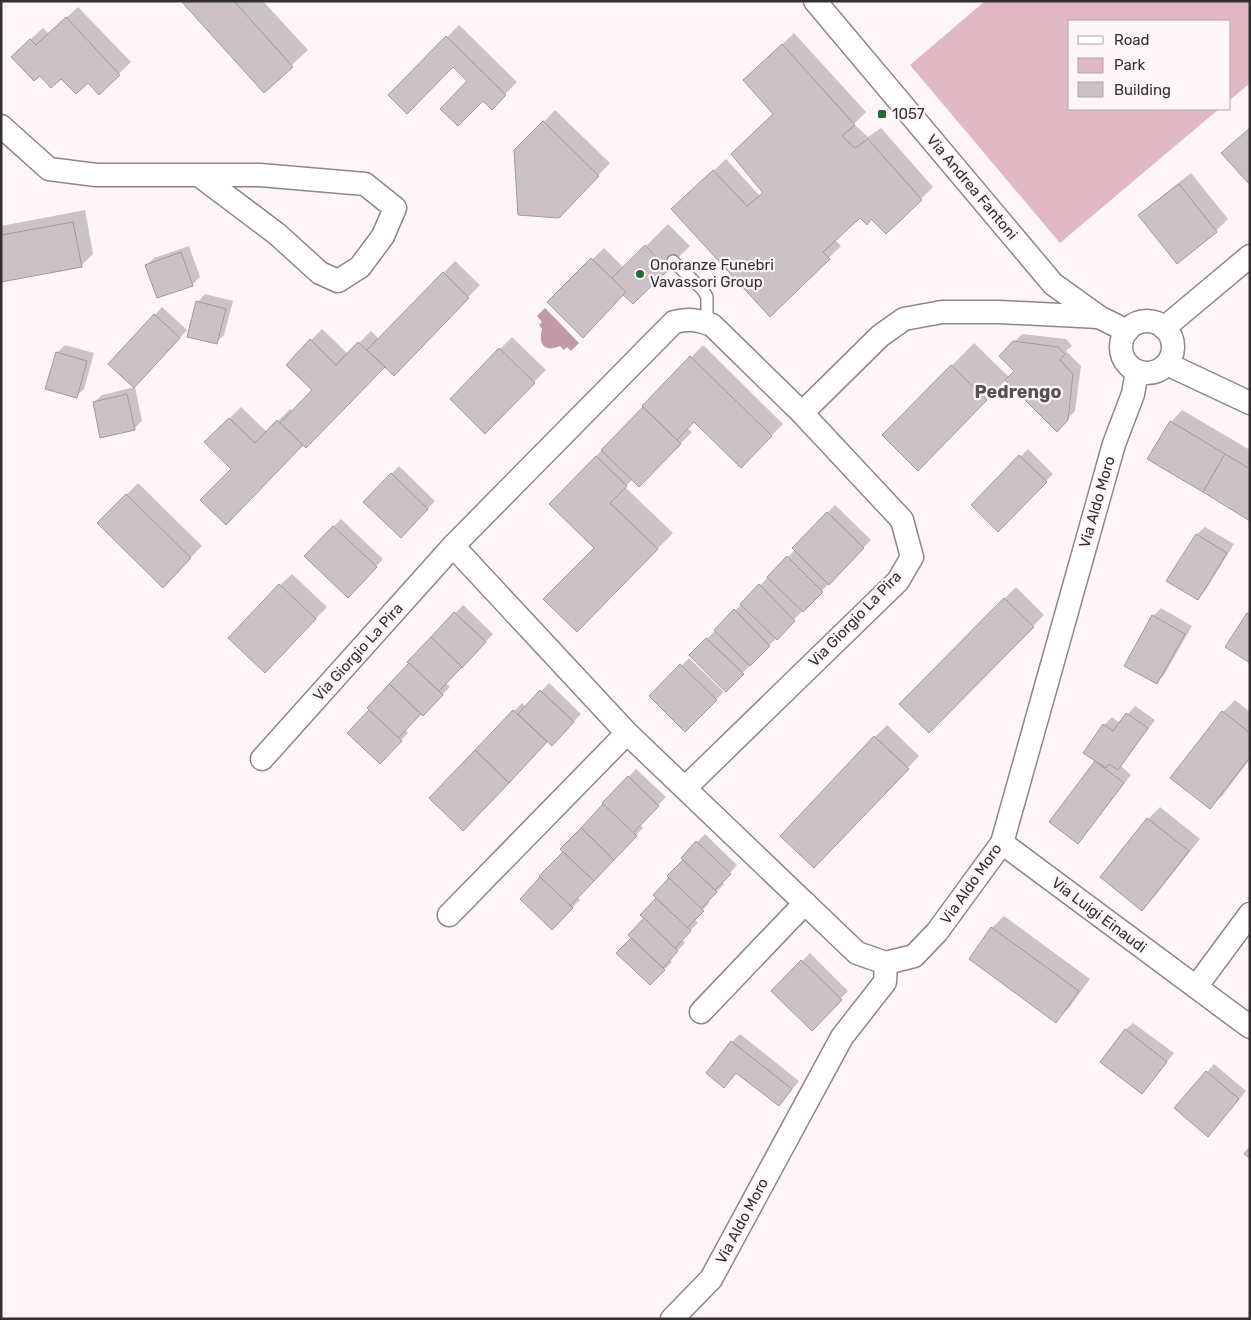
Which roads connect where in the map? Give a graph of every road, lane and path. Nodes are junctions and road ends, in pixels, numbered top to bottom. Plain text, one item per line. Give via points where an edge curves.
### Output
1 (821, 3) edge
2 (1, 126) edge
3 (200, 176) junction
4 (1250, 256) edge
5 (673, 261) dead end
6 (1099, 317) junction
7 (712, 325) junction
8 (1164, 328) junction
9 (1127, 331) junction
10 (1167, 364) junction
11 (1137, 371) junction
12 (1250, 403) edge
13 (802, 413) junction
14 (453, 546) junction
15 (628, 733) junction
16 (262, 759) dead end
17 (685, 788) junction
18 (1002, 843) junction
19 (805, 903) junction
20 (1250, 914) edge
21 (449, 915) dead end
22 (886, 963) junction
23 (1196, 987) junction
24 (701, 1012) dead end
25 (1250, 1027) edge
26 (672, 1319) edge

1 - 6 street, Via Andrea Fantoni via 1053,284
2 - 3 street via 49,168 96,175
3 - 3 street via 260,175 365,184 395,208 383,236 360,268 338,281 320,273 277,234
4 - 8 street
5 - 7 lane via 703,290
6 - 9 street, Via Andrea Fantoni
6 - 13 street via 942,312 904,319 880,336
7 - 13 street, Via Giorgio La Pira
7 - 14 street, Via Giorgio La Pira via 684,319 666,328
8 - 9 street via 1149,321 1140,322
8 - 10 street via 1173,346
9 - 11 street via 1122,339 1123,358
10 - 11 street via 1153,373
10 - 12 street
11 - 18 street, Via Aldo Moro
13 - 17 street, Via Giorgio La Pira via 902,520 912,557 898,581
14 - 15 street
14 - 16 street, Via Giorgio La Pira
15 - 17 street
15 - 21 street
17 - 19 street
18 - 22 street, Via Aldo Moro via 937,932 914,956
18 - 23 street, Via Luigi Einaudi
19 - 22 street via 857,953
19 - 24 street
20 - 23 street
22 - 26 street, Via Aldo Moro via 885,982 842,1036 711,1278
23 - 25 street, Via Luigi Einaudi

